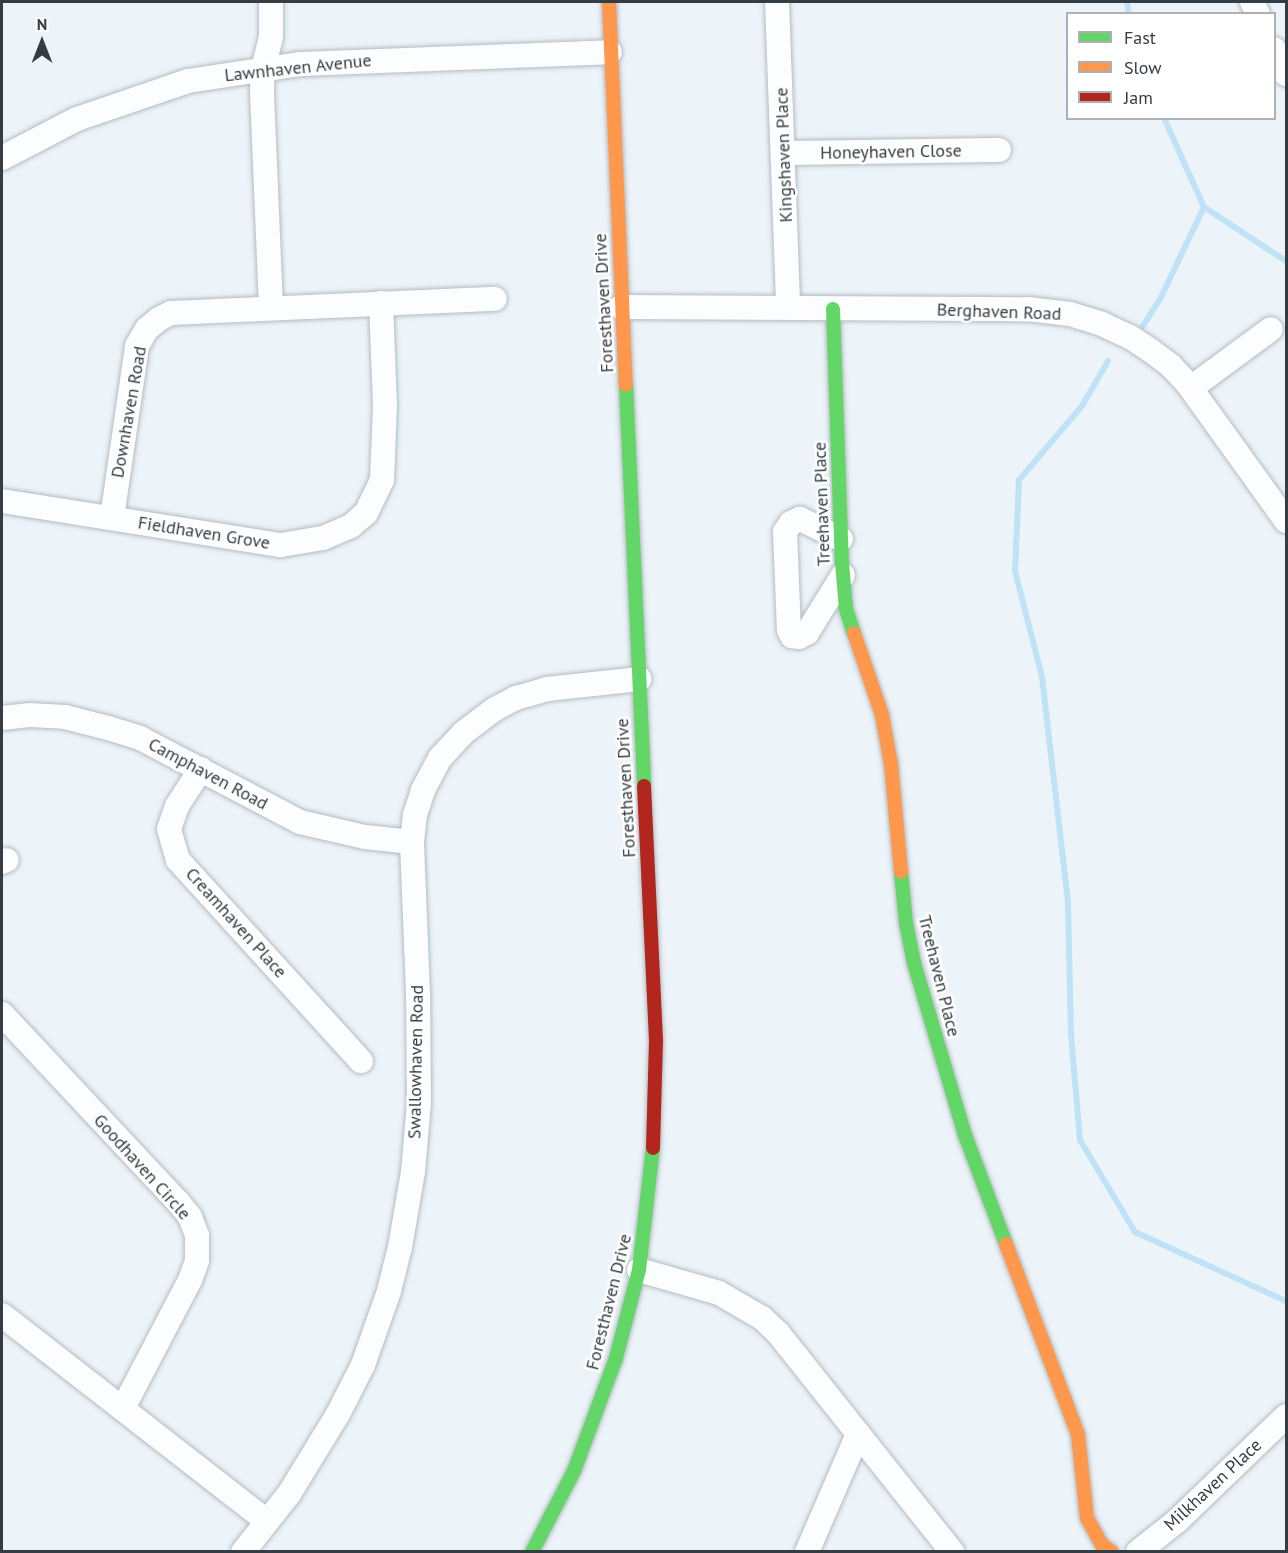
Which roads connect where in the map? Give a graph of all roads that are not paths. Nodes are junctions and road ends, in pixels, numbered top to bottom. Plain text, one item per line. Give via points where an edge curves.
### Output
1 (271, 2) edge
2 (609, 2) edge
3 (777, 2) edge
4 (1276, 51) edge
5 (610, 52) junction
6 (263, 69) junction
7 (1287, 74) edge
8 (999, 150) dead end
9 (784, 153) junction
10 (2, 158) edge
11 (495, 299) dead end
12 (381, 303) junction
13 (621, 307) junction
14 (271, 308) junction
15 (788, 308) junction
16 (833, 309) junction
17 (1271, 328) dead end
18 (1191, 388) junction
19 (2, 501) edge
20 (112, 518) junction
21 (1287, 521) edge
22 (841, 539) junction
23 (843, 575) junction
24 (639, 679) junction
25 (2, 718) edge
26 (201, 769) junction
27 (412, 842) junction
28 (2, 1014) edge
29 (362, 1061) dead end
30 (639, 1270) junction
31 (2, 1315) edge
32 (123, 1408) junction
33 (1287, 1416) edge
34 (858, 1434) junction
35 (267, 1521) junction
36 (243, 1551) edge
37 (532, 1551) edge
38 (807, 1551) edge
39 (952, 1551) edge
40 (1112, 1551) edge
41 (1138, 1551) edge

1 - 6 street via 271,37
2 - 5 street, Foresthaven Drive
3 - 9 street, Kingshaven Place
4 - 7 street
5 - 6 street, Lawnhaven Avenue via 410,58
5 - 13 street, Foresthaven Drive
6 - 10 street, Lawnhaven Avenue via 188,81 128,100 37,138
6 - 14 street
8 - 9 street, Honeyhaven Close
9 - 15 street, Kingshaven Place
11 - 12 street, Downhaven Road
12 - 14 street, Downhaven Road
12 - 20 street, Fieldhaven Grove via 385,406 382,480 366,513 351,526 323,538 281,545
13 - 15 street, Berghaven Road
13 - 24 street, Foresthaven Drive
14 - 20 street, Downhaven Road via 171,313 147,328 137,346
15 - 16 street, Berghaven Road
16 - 18 street, Berghaven Road via 1028,309 1070,314 1130,337 1171,366
16 - 22 street, Treehaven Place
17 - 18 street
18 - 21 street, Berghaven Road
19 - 20 street, Fieldhaven Grove
22 - 23 street, Treehaven Place
22 - 23 street via 800,519 790,522 785,532 792,636 807,633
23 - 40 street, Treehaven Place via 846,609 882,715 906,923 917,973 965,1135 1078,1435 1087,1518 1102,1545
24 - 27 street, Swallowhaven Road via 547,689 495,709 463,733 440,758 423,790
24 - 30 street, Foresthaven Drive via 656,1112
25 - 26 street, Camphaven Road via 65,717 108,728 140,738
26 - 27 street, Camphaven Road via 300,822 365,837
26 - 29 street, Creamhaven Place via 177,807 169,829 178,860
27 - 35 street, Swallowhaven Road via 419,1102 414,1172 400,1246 363,1365 307,1466
28 - 32 street, Goodhaven Circle via 178,1202 190,1217 196,1234 196,1261 190,1280
30 - 34 street via 719,1293 762,1318
30 - 37 street, Foresthaven Drive via 595,1419 574,1471
31 - 32 street
32 - 35 street
33 - 41 street, Milkhaven Place via 1177,1521
34 - 38 street
34 - 39 street
35 - 36 street, Swallowhaven Road

